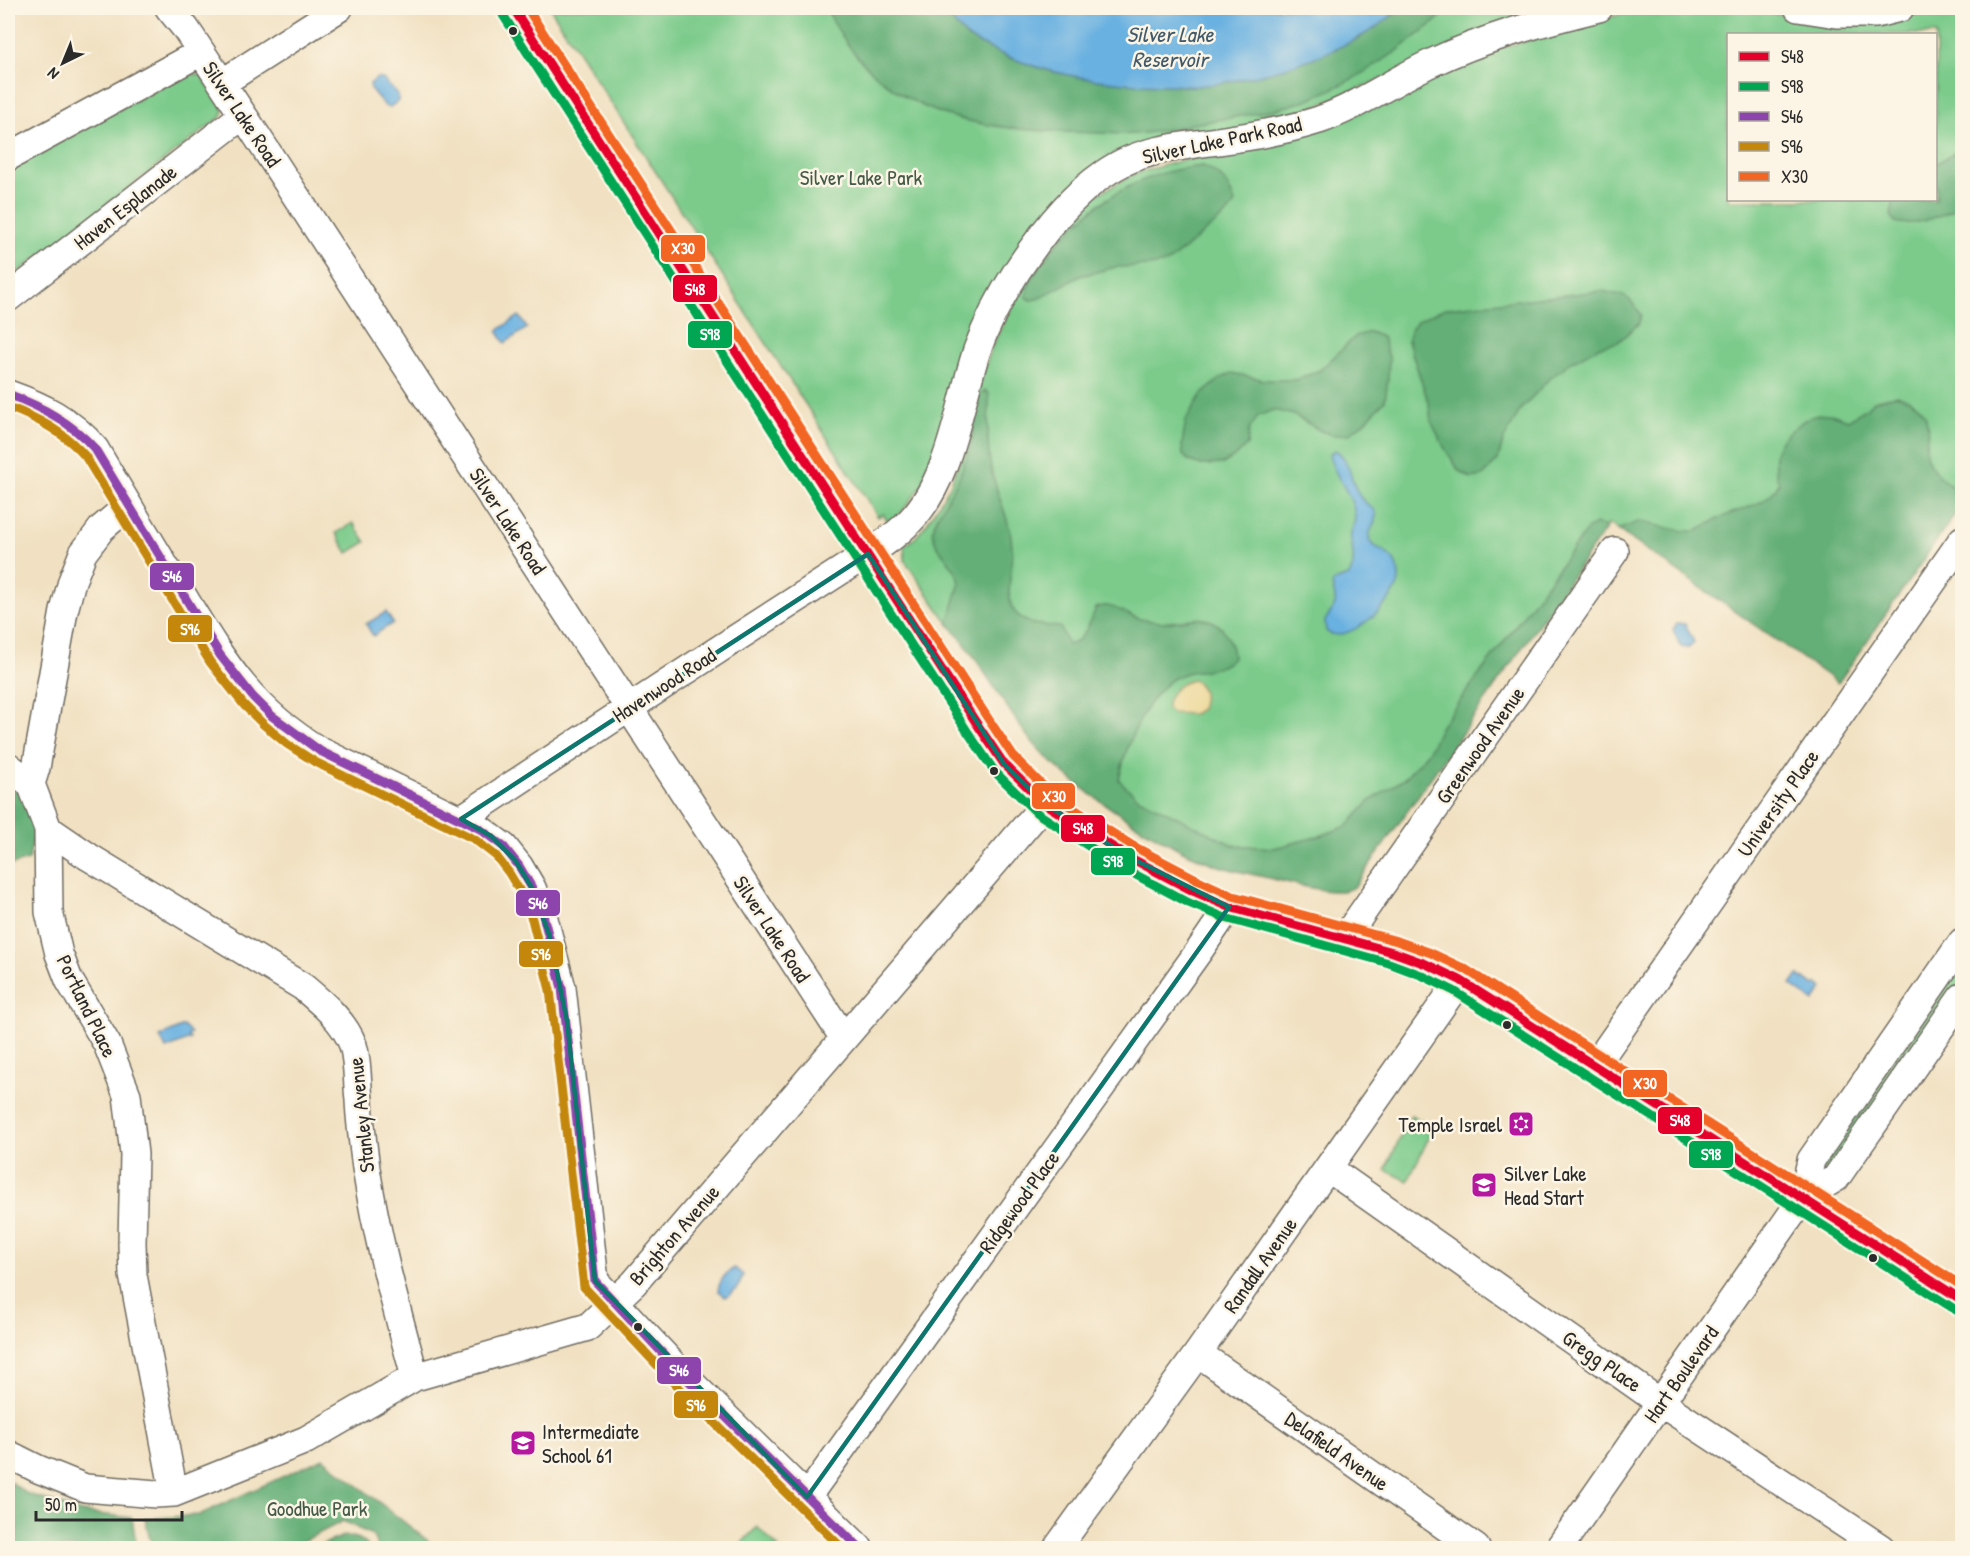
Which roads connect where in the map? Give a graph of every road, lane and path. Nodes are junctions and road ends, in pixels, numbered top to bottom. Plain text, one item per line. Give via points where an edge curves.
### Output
1 (169, 8) edge
2 (339, 8) edge
3 (513, 8) edge
4 (1599, 8) edge
5 (1798, 8) edge
6 (1900, 8) edge
7 (201, 52) junction
8 (222, 82) junction
9 (243, 115) junction
10 (8, 157) edge
11 (8, 298) edge
12 (8, 394) edge
13 (128, 506) junction
14 (1962, 540) edge
15 (1616, 551) dead end
16 (868, 554) junction
17 (629, 708) junction
18 (8, 766) edge
19 (31, 784) junction
20 (1045, 804) junction
21 (461, 819) junction
22 (48, 829) junction
23 (1229, 907) junction
24 (1344, 939) junction
25 (1962, 942) edge
26 (1460, 980) junction
27 (1962, 997) edge
28 (843, 1037) junction
29 (1594, 1067) junction
30 (1328, 1168) junction
31 (1803, 1198) junction
32 (1962, 1300) edge
33 (615, 1303) junction
34 (1198, 1353) junction
35 (415, 1377) junction
36 (1661, 1403) junction
37 (8, 1454) edge
38 (174, 1493) junction
39 (807, 1497) junction
40 (1070, 1544) edge
41 (859, 1548) edge
42 (1476, 1548) edge
43 (1559, 1548) edge
44 (1881, 1548) edge

1 - 7 street, Silver Lake Road
2 - 8 street
3 - 16 main road
4 - 16 street, Silver Lake Park Road via 1548,20 1441,59 1317,120 1165,149 1122,163 1103,175 1068,205 1017,271 978,347 945,461 933,487 915,516
5 - 6 street via 1847,14 1876,14
7 - 8 street, Silver Lake Road
7 - 10 street
8 - 9 street, Silver Lake Road
9 - 11 street, Haven Esplanade
9 - 17 street, Silver Lake Road
12 - 13 street via 40,406 75,427 95,449
13 - 19 street via 102,528 83,553 72,581
13 - 21 street via 217,651 264,710 296,736 329,755
14 - 29 street, University Place
15 - 24 street, Greenwood Avenue
16 - 17 street, Havenwood Road
16 - 20 main road via 1004,764
17 - 21 street, Havenwood Road
17 - 28 street, Silver Lake Road
18 - 19 street
19 - 22 street, Portland Place
20 - 23 main road via 1127,856
20 - 28 street, Brighton Avenue
21 - 33 street via 491,836 515,860 532,888 549,934 567,1021 595,1281
22 - 35 street, Stanley Avenue via 303,987 343,1027 353,1046 374,1220
22 - 38 street, Portland Place via 50,912 59,954 69,980 107,1044 127,1095 134,1154 133,1275
23 - 24 main road
23 - 39 street, Ridgewood Place
24 - 26 main road via 1393,952
25 - 31 street, Hart Boulevard via 1811,1160
26 - 29 main road
26 - 30 street, Randall Avenue
27 - 31 street, Hart Boulevard via 1836,1178
28 - 33 street, Brighton Avenue
29 - 31 main road
30 - 34 street, Randall Avenue
30 - 36 street, Gregg Place
31 - 32 main road
31 - 36 street, Hart Boulevard
33 - 35 street, Brighton Avenue via 588,1327
33 - 39 street
34 - 40 street, Randall Avenue
34 - 42 street, Delafield Avenue
35 - 38 street, Brighton Avenue via 306,1440
36 - 43 street, Hart Boulevard
36 - 44 street, Gregg Place
37 - 38 street, Brighton Avenue via 85,1488
39 - 41 street

